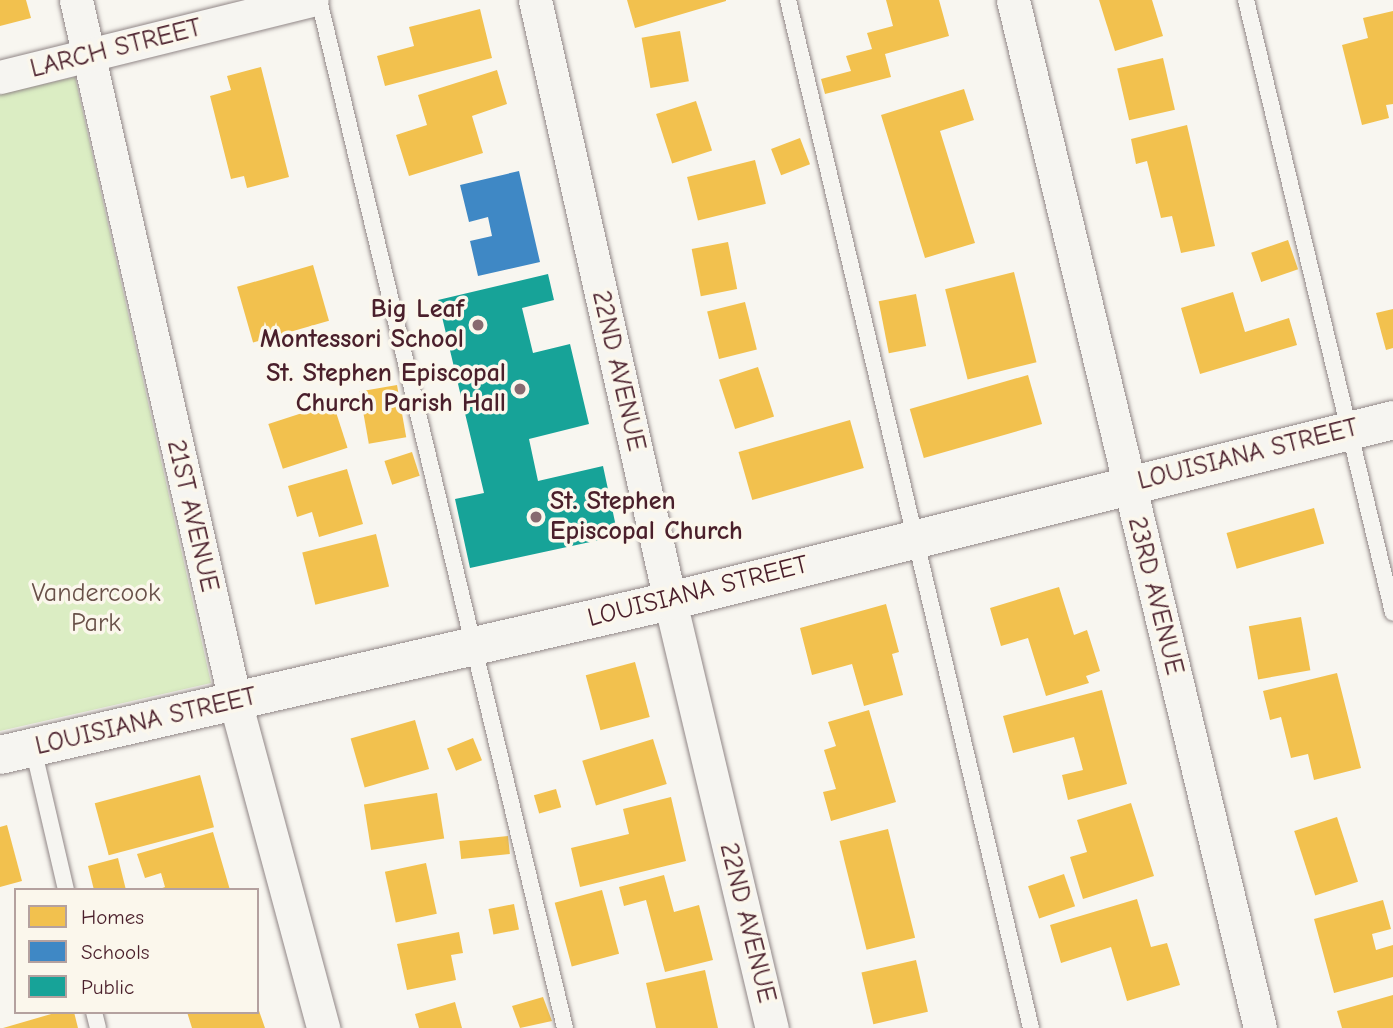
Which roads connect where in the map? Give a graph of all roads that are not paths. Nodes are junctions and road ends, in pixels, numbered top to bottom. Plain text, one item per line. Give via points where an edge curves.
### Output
1 (76, 0) edge
2 (313, 0) edge
3 (319, 0) edge
4 (535, 0) edge
5 (788, 0) edge
6 (1013, 0) edge
7 (1246, 0) edge
8 (88, 57) junction
9 (0, 77) edge
10 (1393, 420) edge
11 (1349, 430) junction
12 (1128, 485) junction
13 (913, 539) junction
14 (670, 601) junction
15 (1393, 613) edge
16 (472, 646) junction
17 (235, 701) junction
18 (16, 752) edge
19 (65, 888) edge
20 (323, 1028) edge
21 (565, 1028) edge
22 (772, 1028) edge
23 (1031, 1028) edge
24 (1260, 1028) edge

1 - 8 street, 21ST AVENUE
2 - 8 street, LARCH STREET
3 - 16 lane
4 - 14 street, 22ND AVENUE
5 - 13 lane
6 - 12 street, 23RD AVENUE
7 - 11 lane
8 - 9 street, LARCH STREET
8 - 17 street, 21ST AVENUE
10 - 11 street, LOUISIANA STREET
11 - 12 street, LOUISIANA STREET
11 - 15 lane
12 - 13 street, LOUISIANA STREET
12 - 24 street, 23RD AVENUE
13 - 14 street, LOUISIANA STREET
13 - 23 lane
14 - 16 street, LOUISIANA STREET
14 - 22 street, 22ND AVENUE
16 - 17 street, LOUISIANA STREET
16 - 21 lane
17 - 18 street, LOUISIANA STREET
17 - 20 street, 21ST AVENUE
18 - 19 lane

